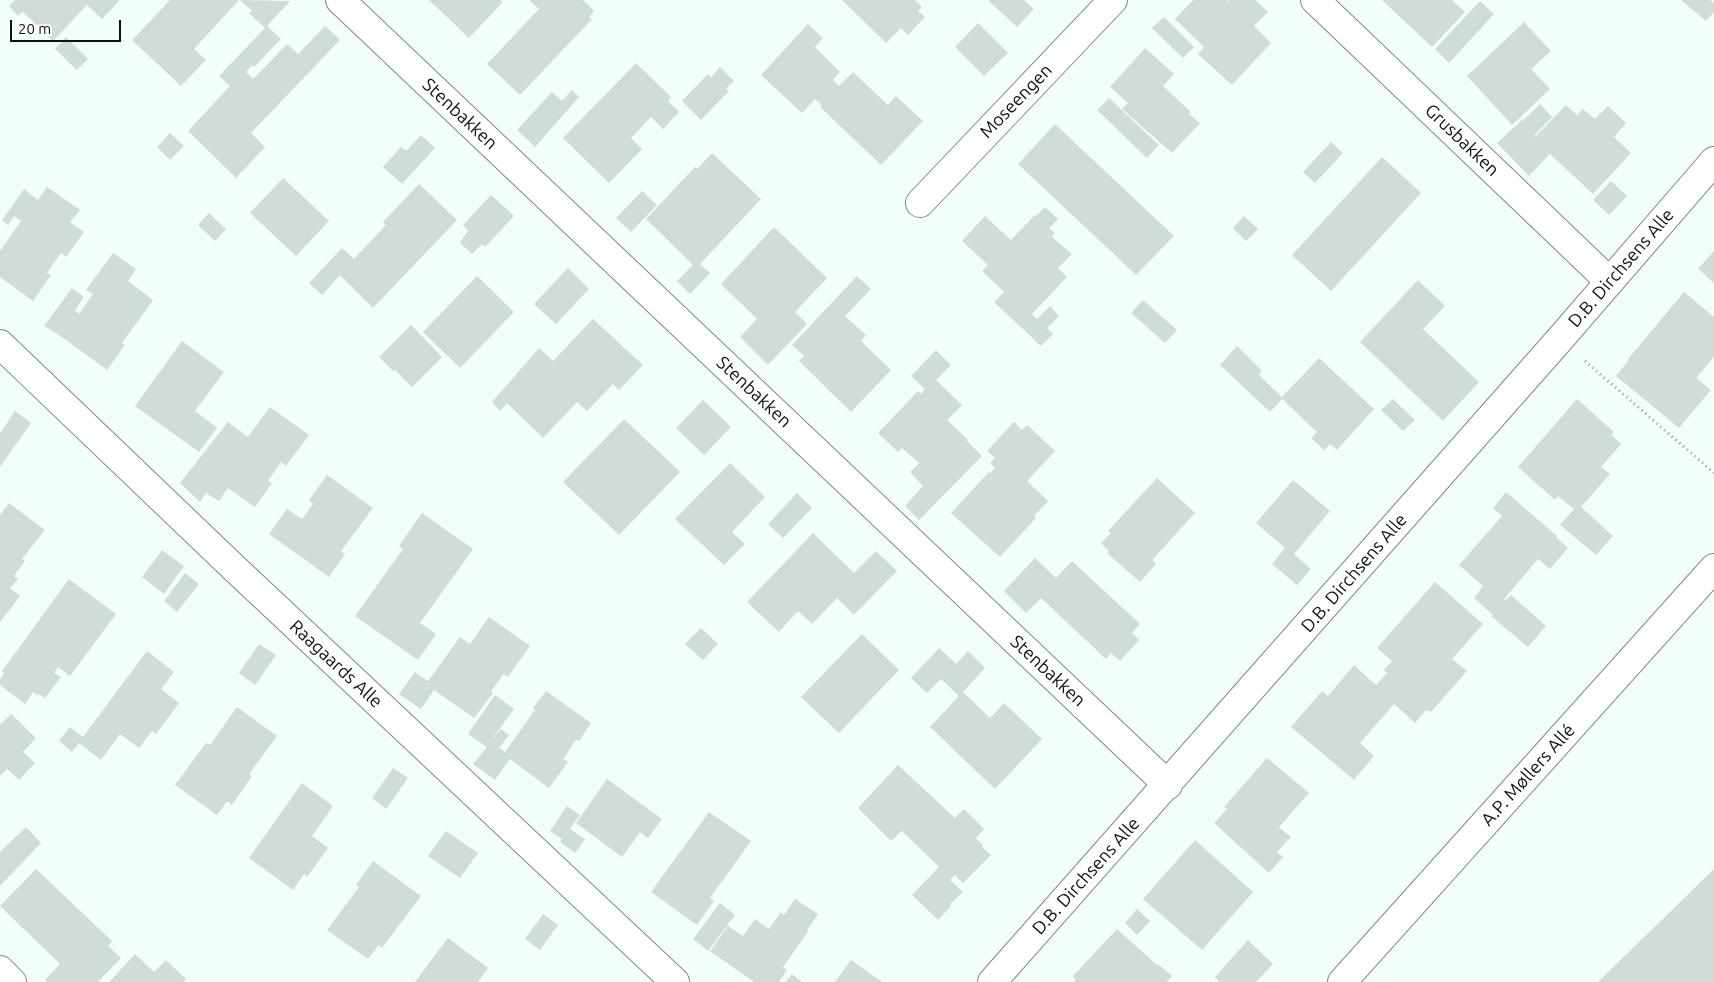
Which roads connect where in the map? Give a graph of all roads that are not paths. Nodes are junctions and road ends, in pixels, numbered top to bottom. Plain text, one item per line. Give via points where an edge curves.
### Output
1 (340, 0) edge
2 (1113, 0) edge
3 (1315, 0) edge
4 (1714, 161) edge
5 (920, 203) dead end
6 (1610, 281) junction
7 (0, 344) edge
8 (1714, 568) edge
9 (1168, 784) junction
10 (0, 970) edge
11 (12, 982) edge
12 (675, 982) edge
13 (992, 982) edge
14 (1342, 982) edge

1 - 9 street, Stenbakken
2 - 5 street, Moseengen
3 - 6 street, Grusbakken
4 - 6 street, D.B. Dirchsens Alle
6 - 9 street, D.B. Dirchsens Alle
7 - 12 street, Raagaards Alle
8 - 14 street, A.P. Møllers Allé
9 - 13 street, D.B. Dirchsens Alle
10 - 11 street

